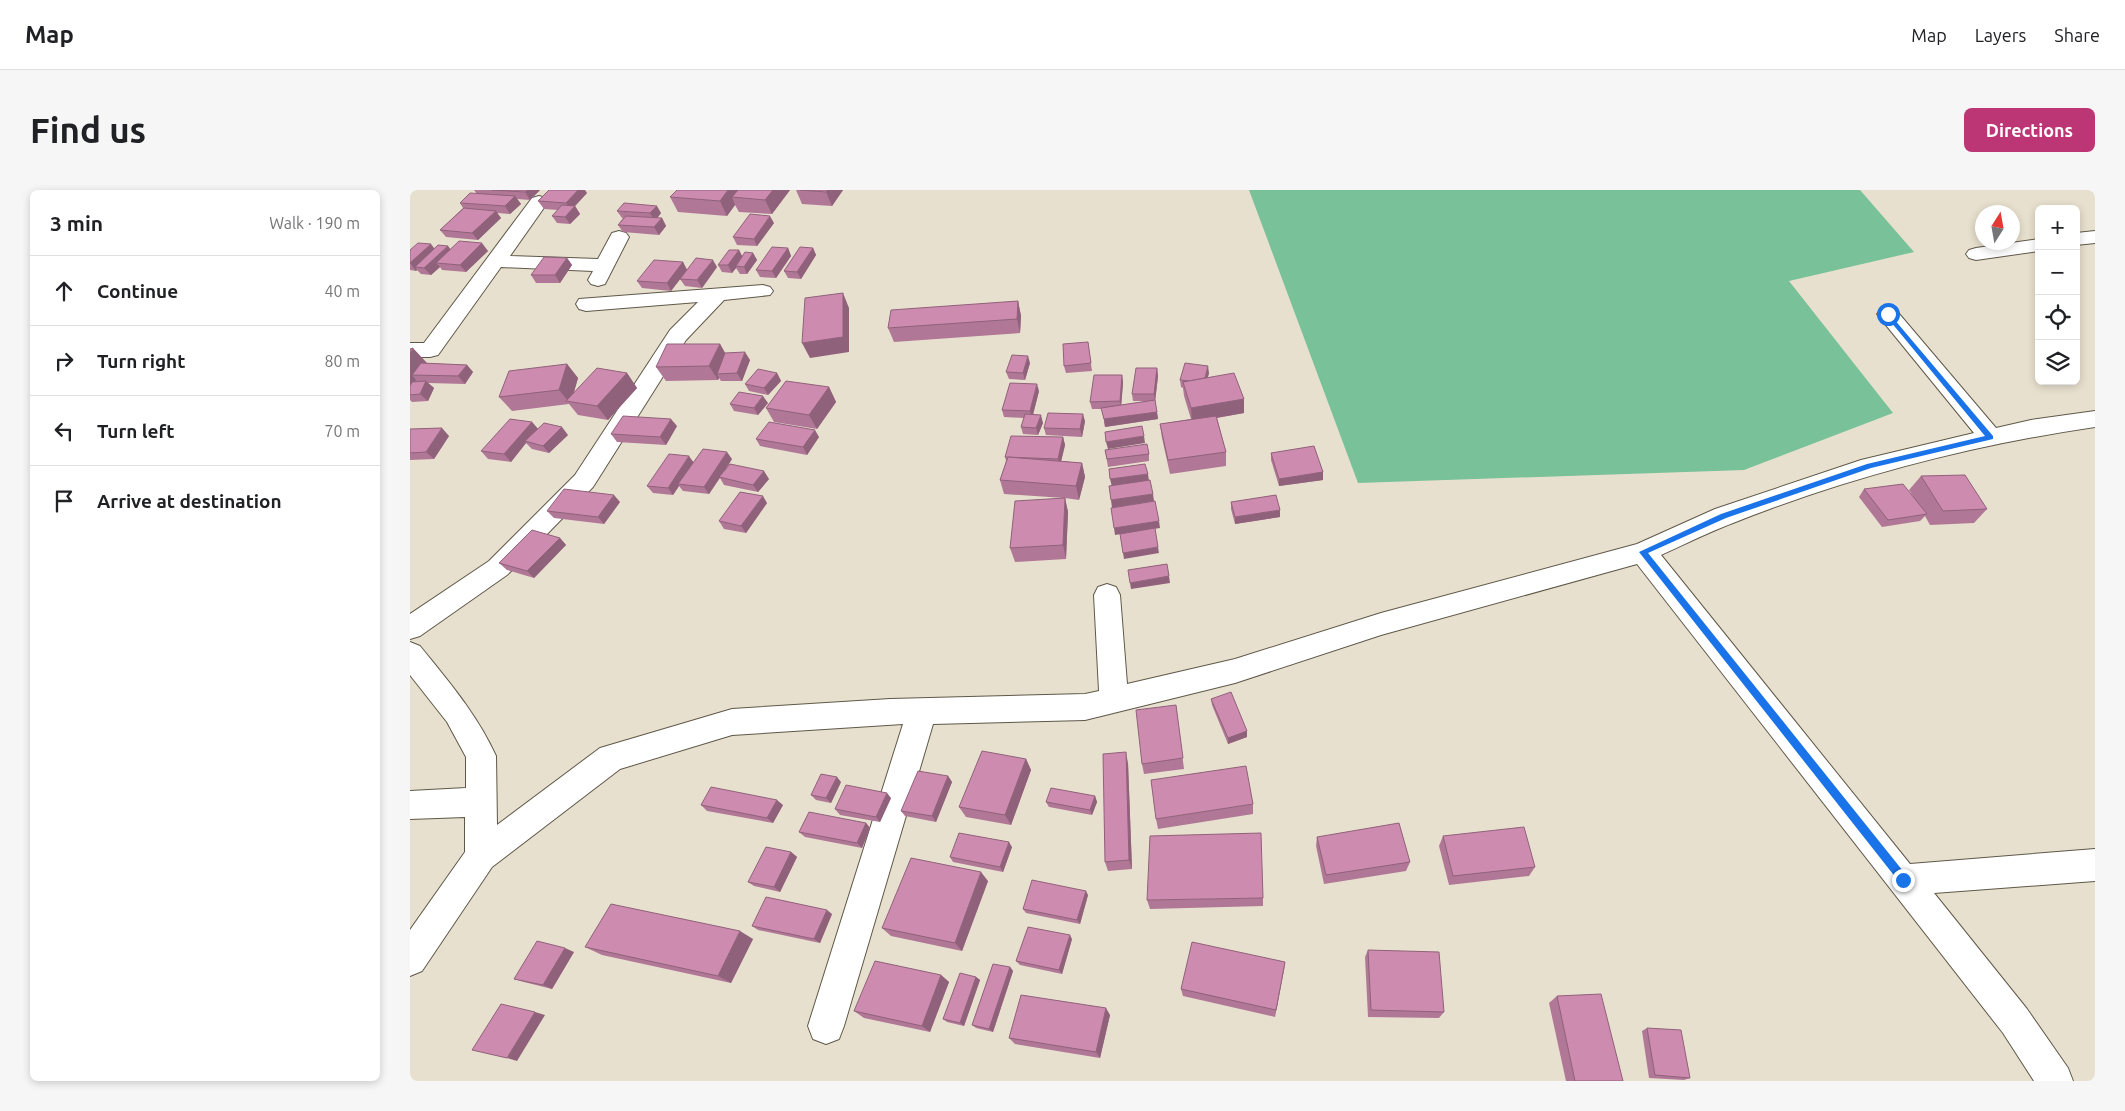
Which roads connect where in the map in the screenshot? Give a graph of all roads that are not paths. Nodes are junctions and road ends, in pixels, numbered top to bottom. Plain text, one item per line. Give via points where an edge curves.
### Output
1 (539, 202) edge
2 (619, 237) dead end
3 (2095, 237) edge
4 (2080, 239) edge
5 (2035, 246) edge
6 (1976, 254) dead end
7 (496, 261) junction
8 (605, 265) junction
9 (763, 291) dead end
10 (717, 295) junction
11 (1888, 314) dead end
12 (410, 350) edge
13 (2095, 419) edge
14 (1990, 438) junction
15 (1643, 552) junction
16 (1107, 595) dead end
17 (410, 628) edge
18 (410, 654) edge
19 (1114, 700) junction
20 (922, 711) junction
21 (482, 802) junction
22 (410, 805) edge
23 (481, 856) junction
24 (2095, 865) edge
25 (1903, 880) junction
26 (410, 960) edge
27 (826, 1026) dead end
28 (2055, 1081) edge

1 - 7 street
2 - 8 street
3 - 4 street
5 - 6 street
7 - 8 street
7 - 12 street via 430,350
8 - 10 street via 586,304
9 - 10 street
10 - 17 street via 678,335 584,481 498,568
11 - 14 street
13 - 14 street via 2030,428
14 - 15 street via 1870,466 1724,516
15 - 19 street via 1381,624 1235,671
15 - 25 street
16 - 19 street
18 - 21 street via 457,713 481,756
19 - 20 street via 1085,707
20 - 23 street via 732,722 610,758
20 - 27 street
21 - 22 street
21 - 23 street
23 - 26 street
24 - 25 street
25 - 28 street via 2016,1021

